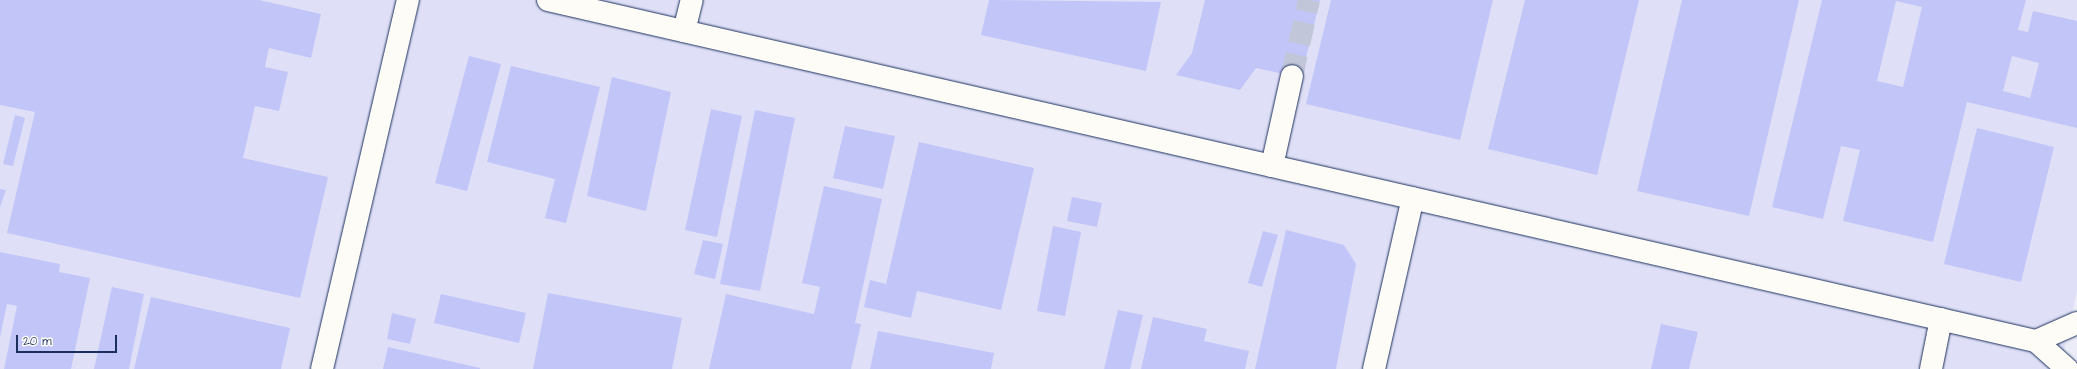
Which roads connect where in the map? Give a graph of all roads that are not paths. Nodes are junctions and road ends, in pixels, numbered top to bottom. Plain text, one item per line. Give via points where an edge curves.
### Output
1 (408, 0) edge
2 (548, 0) edge
3 (692, 0) edge
4 (684, 31) junction
5 (1292, 76) tunnel mouth
6 (1272, 166) junction
7 (1413, 198) junction
8 (1941, 319) junction
9 (2077, 323) edge
10 (2036, 340) junction
11 (322, 369) edge
12 (1374, 369) edge
13 (1931, 369) edge
14 (2067, 369) edge

1 - 11 street
2 - 4 street
3 - 4 street
4 - 6 street
5 - 6 street
6 - 7 street
7 - 8 street
7 - 12 street
8 - 10 street
8 - 13 street
9 - 10 street
10 - 14 street

